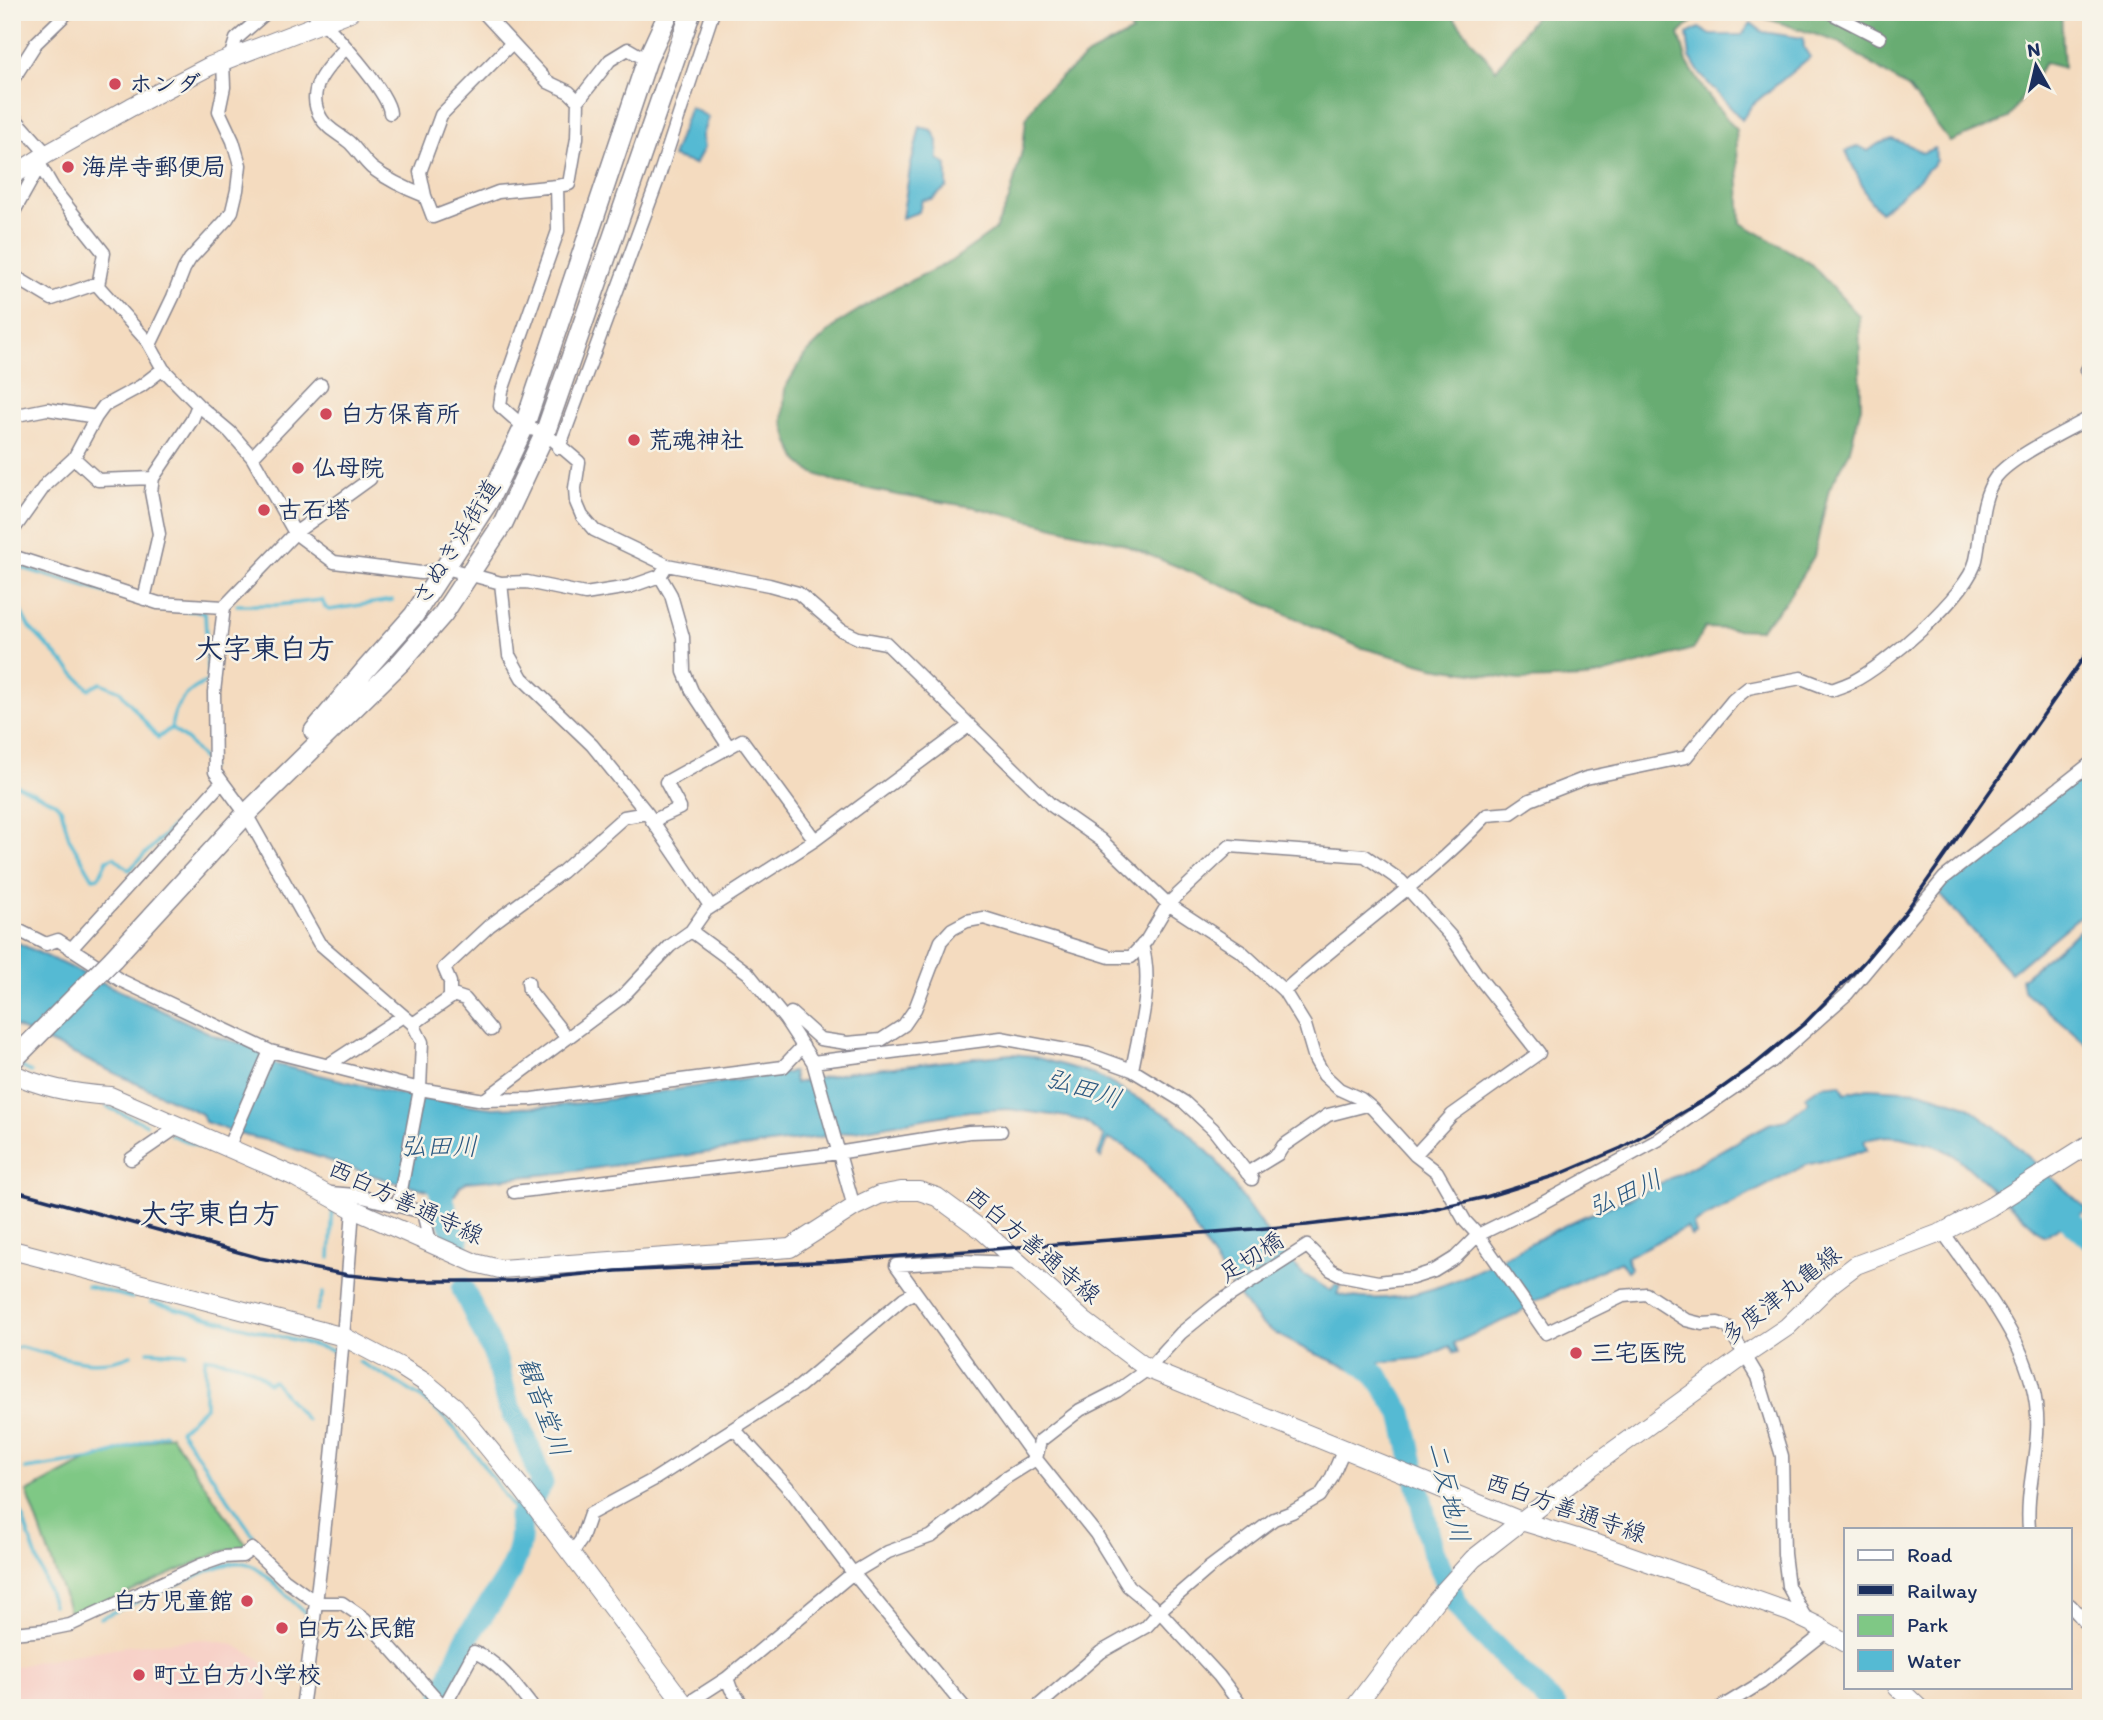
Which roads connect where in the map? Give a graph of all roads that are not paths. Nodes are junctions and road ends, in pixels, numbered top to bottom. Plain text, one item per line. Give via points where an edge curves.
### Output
1 (68, 12) edge
2 (267, 12) edge
3 (350, 12) edge
4 (483, 12) edge
5 (668, 12) edge
6 (691, 12) edge
7 (713, 12) edge
8 (1829, 12) edge
9 (318, 18) edge
10 (1880, 38) dead end
11 (512, 43) junction
12 (346, 48) junction
13 (12, 51) edge
14 (25, 58) junction
15 (648, 60) junction
16 (226, 62) junction
17 (12, 80) edge
18 (578, 101) junction
19 (390, 113) dead end
20 (12, 115) edge
21 (42, 156) junction
22 (12, 176) edge
23 (557, 186) junction
24 (425, 197) junction
25 (12, 215) edge
26 (12, 275) edge
27 (98, 283) junction
28 (150, 345) junction
29 (2091, 363) edge
30 (163, 369) junction
31 (2091, 377) edge
32 (321, 385) dead end
33 (198, 405) junction
34 (12, 416) edge
35 (96, 417) junction
36 (2091, 417) edge
37 (524, 427) junction
38 (545, 433) junction
39 (559, 447) junction
40 (252, 457) junction
41 (74, 458) junction
42 (153, 478) junction
43 (370, 479) dead end
44 (12, 532) edge
45 (295, 533) junction
46 (12, 556) edge
47 (446, 568) junction
48 (663, 571) junction
49 (470, 575) junction
50 (501, 583) junction
51 (144, 599) junction
52 (224, 607) junction
53 (970, 725) junction
54 (729, 747) junction
55 (2091, 763) edge
56 (222, 782) junction
57 (246, 814) junction
58 (649, 817) junction
59 (815, 840) junction
60 (1408, 889) junction
61 (1168, 904) junction
62 (705, 911) junction
63 (12, 927) edge
64 (691, 931) junction
65 (1142, 946) junction
66 (71, 948) junction
67 (528, 982) dead end
68 (1284, 991) junction
69 (450, 994) junction
70 (408, 1020) junction
71 (785, 1020) junction
72 (491, 1030) dead end
73 (567, 1038) junction
74 (803, 1046) junction
75 (268, 1054) junction
76 (12, 1061) edge
77 (813, 1062) junction
78 (328, 1065) junction
79 (1132, 1070) junction
80 (12, 1073) edge
81 (421, 1089) junction
82 (484, 1100) junction
83 (1367, 1105) junction
84 (172, 1131) junction
85 (1001, 1131) dead end
86 (2091, 1143) edge
87 (229, 1146) junction
88 (836, 1148) junction
89 (1415, 1155) junction
90 (131, 1159) dead end
91 (326, 1192) junction
92 (514, 1192) dead end
93 (398, 1206) junction
94 (854, 1207) junction
95 (353, 1209) junction
96 (1943, 1232) junction
97 (1478, 1235) junction
98 (430, 1241) junction
99 (12, 1250) edge
100 (1018, 1263) junction
101 (915, 1292) junction
102 (344, 1338) junction
103 (1744, 1356) junction
104 (1148, 1370) junction
105 (735, 1430) junction
106 (1344, 1449) junction
107 (1036, 1459) junction
108 (1521, 1521) junction
109 (2029, 1528) edge
110 (572, 1553) junction
111 (853, 1573) junction
112 (317, 1603) junction
113 (2072, 1607) edge
114 (1159, 1612) junction
115 (1807, 1621) junction
116 (2091, 1629) edge
117 (1827, 1631) junction
118 (12, 1633) edge
119 (1844, 1642) edge
120 (727, 1678) junction
121 (1898, 1688) edge
122 (684, 1707) edge
123 (302, 1708) edge
124 (533, 1708) edge
125 (746, 1708) edge
126 (965, 1708) edge
127 (1036, 1708) edge
128 (1242, 1708) edge
129 (1354, 1708) edge
130 (1720, 1708) edge
131 (1919, 1708) edge

1 - 14 street
2 - 16 street via 236,39
3 - 9 main road
4 - 11 street
5 - 15 main road
6 - 38 main road, さぬき浜街道
7 - 39 street via 657,182
8 - 10 street
9 - 12 street
9 - 16 main road
11 - 18 street via 548,82
11 - 24 street via 441,115 419,172
12 - 19 street via 383,96
12 - 24 street via 316,85 320,118 369,166
13 - 14 street
14 - 17 street
15 - 18 street via 628,49 610,60
15 - 37 main road
16 - 21 main road via 210,66
16 - 28 street via 219,111 240,165 232,211 190,259
18 - 23 street via 569,184
20 - 21 street
21 - 22 main road
21 - 25 street
21 - 27 street via 55,191 104,253
23 - 24 street via 498,192 433,217
23 - 37 street via 558,231 500,406
26 - 27 street via 52,299
27 - 28 street
28 - 30 street
29 - 31 street via 2087,370
30 - 33 street
30 - 35 street via 104,406
32 - 40 street
33 - 40 street
33 - 42 street
34 - 35 street via 47,409
35 - 41 street
36 - 60 street via 2024,455 1996,477 1985,503 1976,563 1959,593 1876,667 1832,690 1801,678 1748,688 1686,757 1586,778 1530,800 1511,813 1486,815
37 - 38 street
37 - 47 main road via 488,502
38 - 39 street
38 - 49 main road, さぬき浜街道 via 503,523
39 - 48 street via 579,462 576,502 588,523
40 - 45 street
41 - 42 street via 98,480
41 - 44 street via 46,484
42 - 51 street via 159,534
43 - 45 street
45 - 47 street via 334,562 421,573
45 - 52 street
46 - 51 street
47 - 49 street
47 - 57 main road via 414,615
48 - 50 street via 629,587 585,594 527,582
48 - 53 street via 798,593 841,630 886,643
48 - 54 street via 683,637 684,673
49 - 50 street
49 - 57 main road, さぬき浜街道 via 401,662
50 - 58 street via 509,655 522,678 592,744
51 - 52 street
52 - 56 street via 214,692 215,772
53 - 59 street
53 - 61 street via 1051,805 1101,840
54 - 58 street via 666,782 680,808
54 - 59 street via 742,740
55 - 97 street via 1944,878 1847,994 1772,1061 1658,1140
56 - 57 street
56 - 66 street
57 - 70 street via 319,943
57 - 76 main road, さぬき浜街道, bridge
58 - 62 street via 711,907
58 - 69 street via 624,817 562,872 489,926 444,968
59 - 62 street
60 - 61 street via 1365,856 1230,846
60 - 68 street
60 - 89 street via 1453,939 1539,1053 1452,1115
61 - 65 street
61 - 68 street via 1243,953
62 - 64 street
63 - 66 street via 46,944 58,940
64 - 71 street via 748,973
64 - 73 street via 670,946 621,998
65 - 71 street via 1131,957 1110,957 984,918 967,921 941,941 915,1009 904,1025 881,1040 848,1043 820,1039 791,1013
65 - 79 street via 1147,962
66 - 75 street via 120,980
67 - 73 street via 529,990
68 - 83 street via 1305,1025 1324,1075
69 - 70 street
69 - 72 street via 465,999
70 - 78 street
70 - 81 street via 422,1042
71 - 74 street
73 - 82 street
74 - 77 street
74 - 82 street via 783,1067 532,1099
75 - 78 street
75 - 87 street
77 - 79 street via 1001,1038 1088,1054
77 - 88 street
78 - 81 street
79 - 83 street via 1184,1102 1213,1129 1249,1176 1328,1115
80 - 84 main road, 西白方善通寺線 via 31,1082 110,1096
81 - 82 street
81 - 93 street
83 - 89 street
84 - 87 main road, 西白方善通寺線
84 - 90 street
85 - 88 street
86 - 96 main road, 多度津丸亀線
87 - 91 main road, 西白方善通寺線
88 - 92 street via 621,1181
88 - 94 street
89 - 97 street via 1437,1172
91 - 93 street
91 - 95 main road, 西白方善通寺線
93 - 98 street via 423,1212
94 - 98 main road, 西白方善通寺線 via 790,1248 737,1253 500,1269 475,1263
94 - 100 main road, 西白方善通寺線 via 901,1191 937,1197
95 - 98 main road, 西白方善通寺線
95 - 102 street
96 - 103 main road, 多度津丸亀線 via 1856,1265 1787,1327
96 - 109 street via 2014,1337 2037,1397
97 - 103 street via 1546,1333 1623,1296 1646,1294 1686,1320 1728,1327
97 - 104 street, 足切橋 via 1434,1271 1378,1282 1331,1270 1307,1245 1218,1303
99 - 102 main road
100 - 101 street via 896,1265
100 - 104 main road, 西白方善通寺線
101 - 105 street via 800,1386
101 - 107 street
102 - 110 main road via 401,1367 455,1407
102 - 112 street
103 - 108 main road, 多度津丸亀線
103 - 115 street via 1758,1377 1782,1456 1788,1586
104 - 106 main road, 西白方善通寺線
104 - 107 street, 足切橋 via 1080,1410 1040,1441
105 - 110 street via 590,1514
105 - 111 street via 792,1492
106 - 108 main road, 西白方善通寺線
106 - 114 street via 1320,1496 1274,1518
107 - 111 street via 932,1536 888,1552
107 - 114 street via 1096,1535 1128,1586
108 - 115 main road, 西白方善通寺線
108 - 129 main road, 多度津丸亀線 via 1473,1559 1434,1601
110 - 122 main road
111 - 120 street
111 - 126 street
112 - 118 street via 252,1549 242,1556 201,1565 70,1625
112 - 123 street
112 - 124 street via 341,1603 365,1619 444,1707 474,1652 502,1670
113 - 116 street
114 - 127 street via 1147,1626 1101,1652
114 - 128 street via 1219,1676
115 - 117 main road, 西白方善通寺線
117 - 119 main road, 西白方善通寺線
117 - 130 street via 1761,1683
120 - 122 street
120 - 125 street
121 - 131 main road

